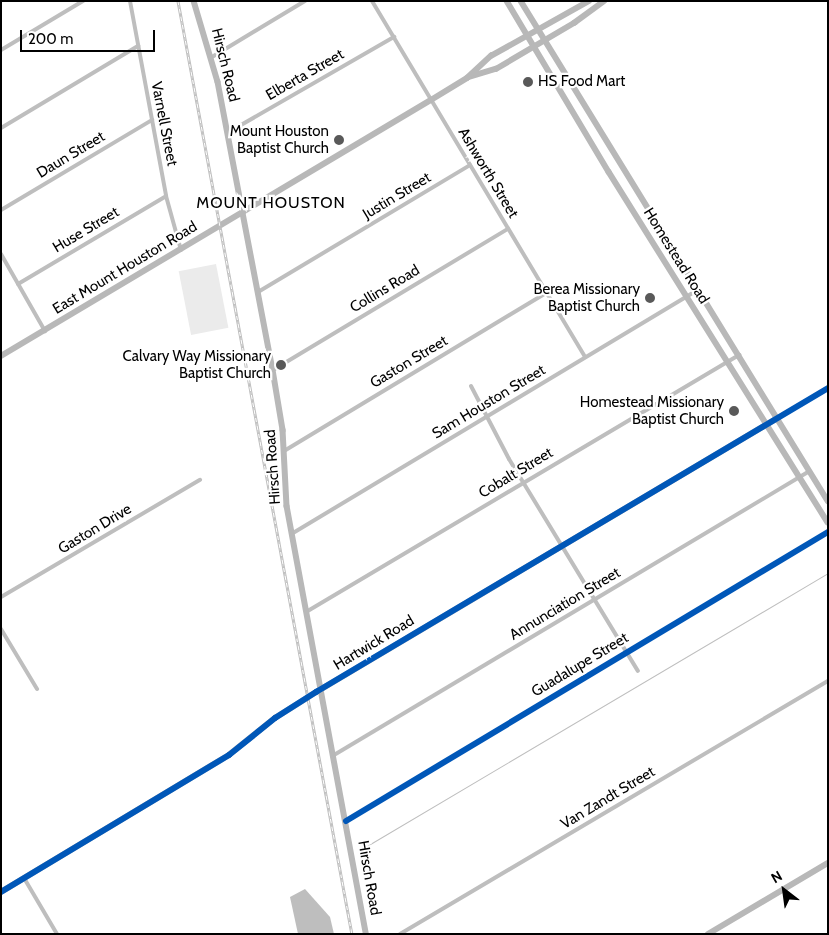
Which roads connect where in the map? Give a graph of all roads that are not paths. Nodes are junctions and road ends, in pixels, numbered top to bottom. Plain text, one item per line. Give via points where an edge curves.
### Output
1 (83, 1) edge
2 (130, 1) edge
3 (194, 1) edge
4 (305, 1) edge
5 (372, 1) edge
6 (507, 1) edge
7 (521, 1) edge
8 (589, 1) edge
9 (604, 1) edge
10 (568, 12) junction
11 (574, 23) junction
12 (538, 29) junction
13 (527, 35) junction
14 (394, 37) junction
15 (545, 41) junction
16 (138, 46) junction
17 (534, 47) junction
18 (1, 50) edge
19 (212, 57) junction
20 (467, 78) junction
21 (432, 100) junction
22 (585, 107) junction
23 (574, 114) junction
24 (152, 120) junction
25 (1, 128) edge
26 (227, 134) junction
27 (470, 165) junction
28 (620, 165) junction
29 (609, 172) junction
30 (166, 196) junction
31 (1, 210) edge
32 (243, 212) junction
33 (508, 229) junction
34 (660, 231) junction
35 (650, 239) junction
36 (181, 250) junction
37 (1, 254) edge
38 (18, 284) junction
39 (697, 290) junction
40 (258, 292) junction
41 (546, 293) junction
42 (686, 297) junction
43 (45, 331) junction
44 (739, 355) junction
45 (1, 356) edge
46 (585, 357) junction
47 (729, 362) junction
48 (273, 370) junction
49 (471, 386) dead end
50 (828, 388) edge
51 (488, 415) junction
52 (776, 419) junction
53 (766, 425) junction
54 (284, 451) junction
55 (808, 472) junction
56 (798, 478) junction
57 (200, 480) dead end
58 (523, 482) junction
59 (828, 501) edge
60 (828, 522) edge
61 (828, 532) edge
62 (293, 533) junction
63 (562, 546) junction
64 (1, 597) edge
65 (594, 600) junction
66 (306, 612) junction
67 (1, 629) edge
68 (626, 652) junction
69 (638, 671) dead end
70 (828, 681) edge
71 (37, 689) dead end
72 (322, 689) junction
73 (334, 755) junction
74 (346, 821) junction
75 (828, 863) edge
76 (24, 878) junction
77 (1, 892) edge
78 (57, 934) edge
79 (366, 934) edge
80 (400, 934) edge
81 (708, 934) edge

1 - 18 street
2 - 16 street, Varnell Street
3 - 19 main road, Hirsch Road
4 - 19 street
5 - 14 street, Ashworth Street
6 - 13 main road, Homestead Road
7 - 12 main road, Homestead Road
8 - 10 main road, East Mount Houston Road
9 - 11 main road, East Mount Houston Road
10 - 11 main road
10 - 12 main road, East Mount Houston Road
11 - 15 main road, East Mount Houston Road
12 - 13 main road, East Mount Houston Road
12 - 15 main road, Homestead Road
13 - 17 main road, Homestead Road
13 - 20 main road, East Mount Houston Road via 491,56
14 - 21 street, Ashworth Street
14 - 26 street, Elberta Street
15 - 17 main road, East Mount Houston Road
15 - 22 main road, Homestead Road
16 - 24 street, Varnell Street
16 - 25 street
17 - 20 main road, East Mount Houston Road via 496,68
17 - 23 main road, Homestead Road
19 - 26 main road, Hirsch Road
20 - 21 main road, East Mount Houston Road
21 - 27 street, Ashworth Street
21 - 32 main road, East Mount Houston Road
22 - 23 main road
22 - 28 main road, Homestead Road
23 - 29 main road, Homestead Road
24 - 30 street, Varnell Street
24 - 31 street, Daun Street
26 - 32 main road, Hirsch Road
27 - 33 street, Ashworth Street
27 - 40 street, Justin Street
28 - 29 main road
28 - 34 main road, Homestead Road
29 - 35 main road, Homestead Road
30 - 36 street, Varnell Street
30 - 38 street, Huse Street
32 - 36 main road, East Mount Houston Road
32 - 40 main road, Hirsch Road
33 - 41 street, Ashworth Street
33 - 48 street, Collins Road
34 - 35 main road
34 - 39 main road, Homestead Road
35 - 42 main road, Homestead Road
36 - 43 main road, East Mount Houston Road
37 - 38 street
38 - 43 street
39 - 42 street, Sam Houston Street
39 - 44 main road, Homestead Road
40 - 48 main road, Hirsch Road
41 - 46 street, Ashworth Street
41 - 54 street, Gaston Street
42 - 46 street, Sam Houston Street
42 - 47 main road, Homestead Road
43 - 45 main road, East Mount Houston Road
44 - 47 street, Cobalt Street
44 - 52 main road, Homestead Road
46 - 51 street, Sam Houston Street
47 - 53 main road, Homestead Road
47 - 58 street, Cobalt Street
48 - 54 main road, Hirsch Road
49 - 51 street
50 - 52 street
51 - 58 street
51 - 62 street, Sam Houston Street
52 - 53 main road, Hartwick Road
52 - 55 main road, Homestead Road
53 - 56 main road, Homestead Road
53 - 63 main road, Hartwick Road
54 - 62 main road, Hirsch Road via 284,481
55 - 56 street, Annunciation Street
55 - 59 main road, Homestead Road
56 - 60 main road, Homestead Road
56 - 65 street, Annunciation Street
57 - 64 street, Gaston Drive
58 - 63 street
58 - 66 street, Cobalt Street
61 - 68 street, Guadalupe Street
62 - 66 main road, Hirsch Road
63 - 65 street
63 - 72 main road, Hartwick Road
65 - 68 street
65 - 73 street, Annunciation Street
66 - 72 main road, Hirsch Road
67 - 71 street
68 - 69 street
68 - 74 street, Guadalupe Street
70 - 80 street, Van Zandt Street
72 - 73 main road, Hirsch Road
72 - 76 main road, Hartwick Road via 275,718 228,755
73 - 74 main road, Hirsch Road
74 - 79 main road, Hirsch Road
75 - 81 main road
76 - 77 main road, Hartwick Road
76 - 78 street

